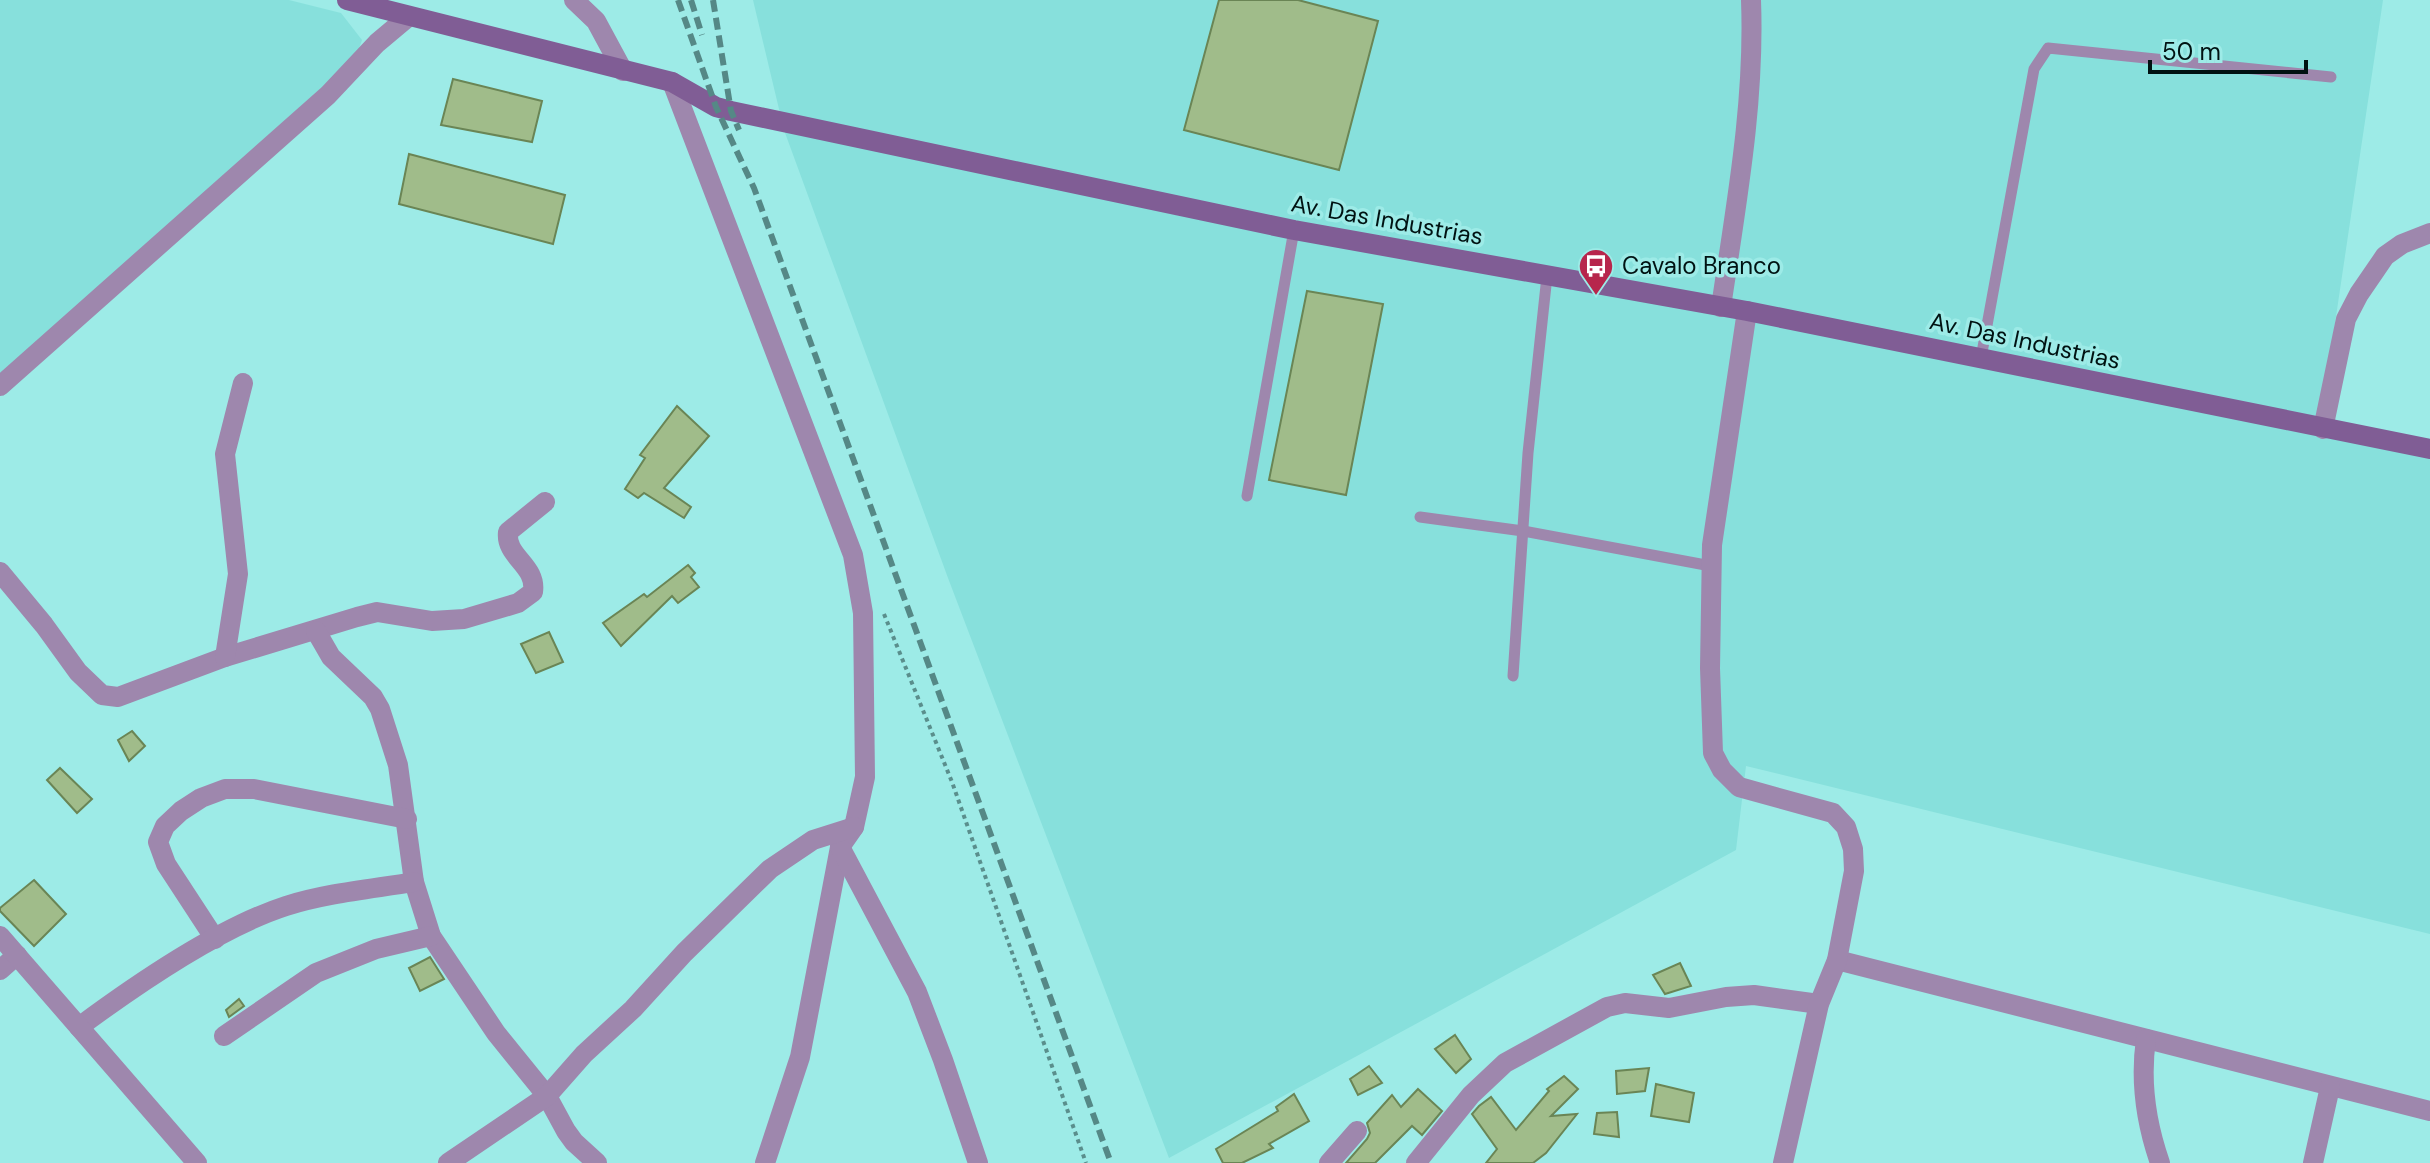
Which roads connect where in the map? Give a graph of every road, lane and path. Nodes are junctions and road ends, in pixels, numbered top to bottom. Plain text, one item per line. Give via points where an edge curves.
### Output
1 (347, 0) edge
2 (574, 0) edge
3 (1751, 0) edge
4 (408, 17) junction
5 (623, 71) junction
6 (2331, 77) dead end
7 (672, 82) junction
8 (1294, 230) junction
9 (2430, 233) edge
10 (1547, 276) junction
11 (1721, 307) junction
12 (1747, 311) junction
13 (1981, 358) junction
14 (243, 383) dead end
15 (0, 386) edge
16 (2323, 429) junction
17 (2430, 449) edge
18 (1247, 496) dead end
19 (545, 502) dead end
20 (1420, 517) dead end
21 (1523, 531) junction
22 (1711, 566) junction
23 (0, 572) edge
24 (881, 607) dead end
25 (316, 631) junction
26 (225, 657) junction
27 (1513, 676) dead end
28 (407, 819) junction
29 (854, 827) junction
30 (840, 847) junction
31 (414, 882) junction
32 (0, 936) edge
33 (431, 936) junction
34 (215, 939) junction
35 (17, 955) junction
36 (1837, 960) junction
37 (0, 970) edge
38 (1819, 1004) junction
39 (79, 1027) junction
40 (224, 1036) dead end
41 (2146, 1039) junction
42 (2330, 1087) junction
43 (547, 1096) junction
44 (2430, 1111) edge
45 (1357, 1131) dead end
46 (197, 1163) edge
47 (448, 1163) edge
48 (597, 1163) edge
49 (765, 1163) edge
50 (978, 1163) edge
51 (1086, 1163) edge
52 (1329, 1163) edge
53 (1416, 1163) edge
54 (1783, 1163) edge
55 (2160, 1163) edge
56 (2313, 1163) edge

1 - 4 main road, Av. Das Industrias
2 - 5 street via 596,21
3 - 11 street via 1749,97
4 - 5 main road, Av. Das Industrias
4 - 15 street via 328,95
5 - 7 main road, Av. Das Industrias
6 - 13 lane via 2048,48 2034,69
7 - 8 main road, Av. Das Industrias via 731,111
7 - 29 street via 853,555 863,613 865,762
8 - 10 main road, Av. Das Industrias
8 - 18 lane
9 - 16 street via 2385,256 2359,294 2346,319
10 - 11 main road, Av. Das Industrias
10 - 21 lane
11 - 12 main road, Av. Das Industrias
12 - 13 main road, Av. Das Industrias
12 - 22 street
13 - 16 main road, Av. Das Industrias
14 - 26 street via 225,454 238,574
16 - 17 main road, Av. Das Industrias
19 - 25 street via 508,532 509,546 534,579 529,597 464,619 432,621 377,612
20 - 21 lane
21 - 22 lane
21 - 27 lane
22 - 36 street via 1713,753 1739,787 1820,807 1846,827 1854,871
23 - 26 street via 102,695 135,693
24 - 51 path via 952,782
25 - 26 street
25 - 28 street via 331,657 380,709 398,765
28 - 31 street
28 - 34 street via 254,789 225,789 201,798 165,826 158,842 166,864
29 - 30 street
29 - 43 street via 813,840 770,869
30 - 49 street via 800,1057
30 - 50 street via 917,992
31 - 33 street
31 - 34 street via 288,905
32 - 35 street
33 - 40 street via 376,949 316,973
33 - 43 street via 496,1033
34 - 39 street
35 - 37 street
35 - 39 street
36 - 38 street
36 - 41 street
38 - 53 street via 1754,995 1669,1008 1625,1003 1607,1007 1505,1063 1471,1095
38 - 54 street
39 - 46 street
41 - 42 street
41 - 55 street via 2146,1114
42 - 44 street
42 - 56 street
43 - 47 street
43 - 48 street via 574,1142
45 - 52 street

